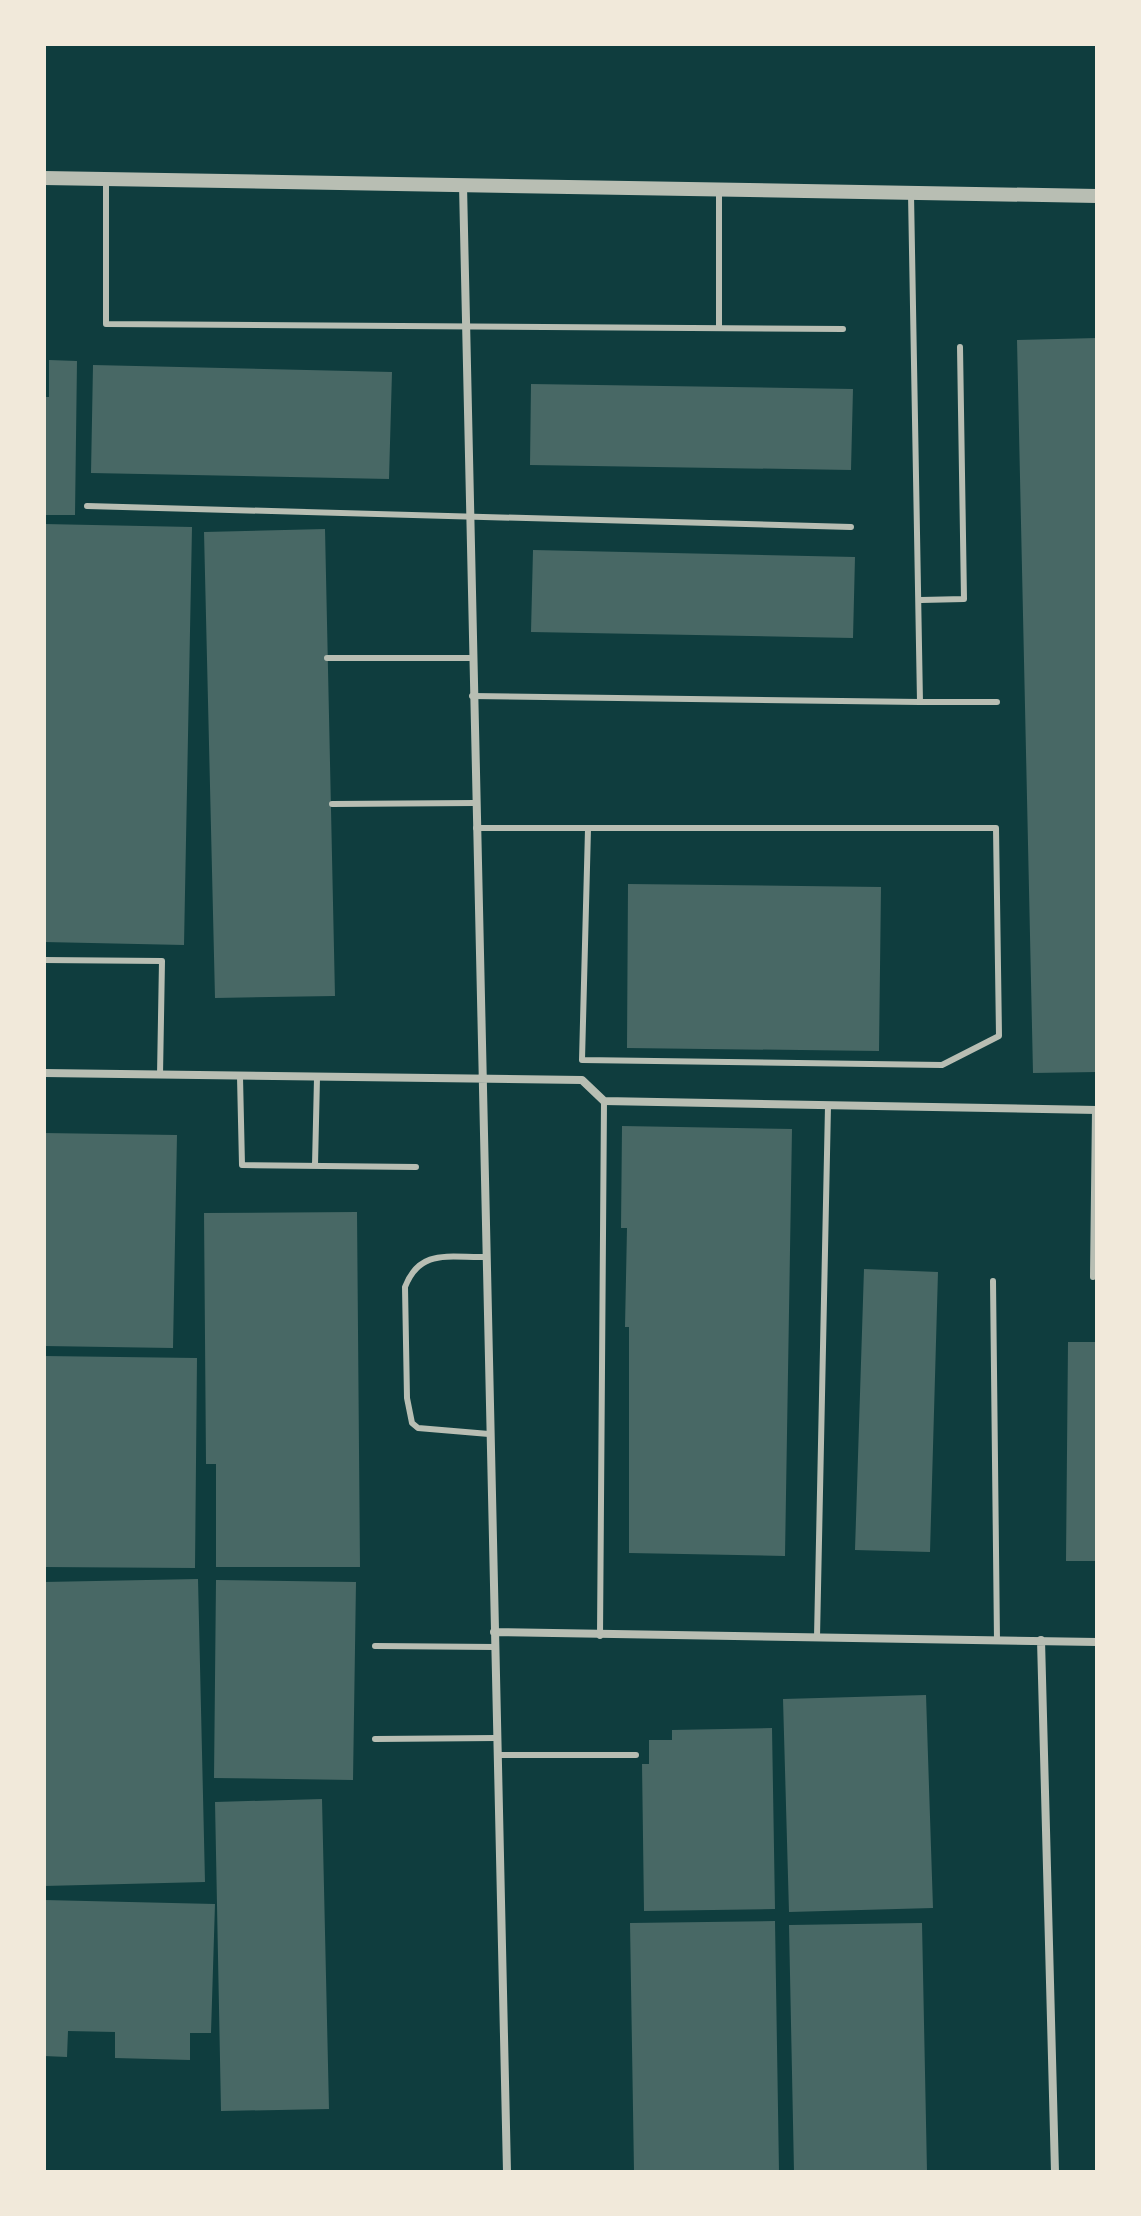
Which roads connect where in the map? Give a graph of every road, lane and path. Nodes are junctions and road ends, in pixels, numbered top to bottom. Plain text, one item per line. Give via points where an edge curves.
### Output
1 (44, 178) edge
2 (106, 179) junction
3 (463, 185) junction
4 (719, 189) junction
5 (911, 193) junction
6 (1097, 196) edge
7 (465, 325) junction
8 (719, 327) junction
9 (843, 329) dead end
10 (960, 347) dead end
11 (87, 506) dead end
12 (469, 517) junction
13 (851, 527) dead end
14 (921, 600) junction
15 (327, 658) dead end
16 (472, 658) junction
17 (472, 696) junction
18 (920, 702) junction
19 (997, 702) dead end
20 (475, 803) junction
21 (332, 804) dead end
22 (476, 828) junction
23 (588, 829) junction
24 (44, 960) edge
25 (582, 1060) junction
26 (44, 1073) edge
27 (160, 1075) junction
28 (240, 1077) junction
29 (317, 1078) junction
30 (482, 1079) junction
31 (582, 1080) junction
32 (604, 1101) junction
33 (828, 1106) junction
34 (1096, 1110) edge
35 (315, 1165) junction
36 (416, 1167) dead end
37 (485, 1257) junction
38 (1093, 1277) dead end
39 (993, 1281) dead end
40 (489, 1434) junction
41 (494, 1632) junction
42 (600, 1636) junction
43 (817, 1637) junction
44 (997, 1640) junction
45 (1041, 1640) junction
46 (1097, 1642) edge
47 (375, 1646) dead end
48 (495, 1647) junction
49 (496, 1738) junction
50 (375, 1739) dead end
51 (497, 1755) junction
52 (636, 1755) dead end
53 (507, 2172) edge
54 (1055, 2172) edge

1 - 2 street
2 - 3 street
2 - 7 lane via 106,324
3 - 4 street
3 - 7 street
4 - 5 street
4 - 8 lane
5 - 6 street
5 - 14 lane
7 - 8 lane
7 - 12 street
8 - 9 lane
10 - 14 lane via 964,599
11 - 12 lane
12 - 13 lane
12 - 16 street
14 - 18 lane
15 - 16 lane
16 - 17 street
17 - 18 lane
17 - 20 street
18 - 19 lane
20 - 21 lane
20 - 22 street
22 - 23 lane
22 - 30 street
23 - 25 lane
23 - 25 lane via 996,828 999,1036 942,1065
24 - 27 lane via 162,961
25 - 31 lane
26 - 27 street
27 - 28 street
28 - 29 street
28 - 35 lane via 242,1165
29 - 30 street
29 - 35 lane
30 - 31 street
30 - 37 street
31 - 32 street
32 - 33 street
32 - 42 lane
33 - 34 street
33 - 43 lane
34 - 38 lane
35 - 36 lane
37 - 40 street
37 - 40 lane via 430,1258 410,1275 405,1287 407,1398 418,1428
39 - 44 lane
40 - 41 street
41 - 42 street
41 - 48 street
42 - 43 street
43 - 44 street
44 - 45 street
45 - 46 street
45 - 54 street
47 - 48 lane
48 - 49 street
49 - 50 lane
49 - 51 street
51 - 52 lane
51 - 53 street

